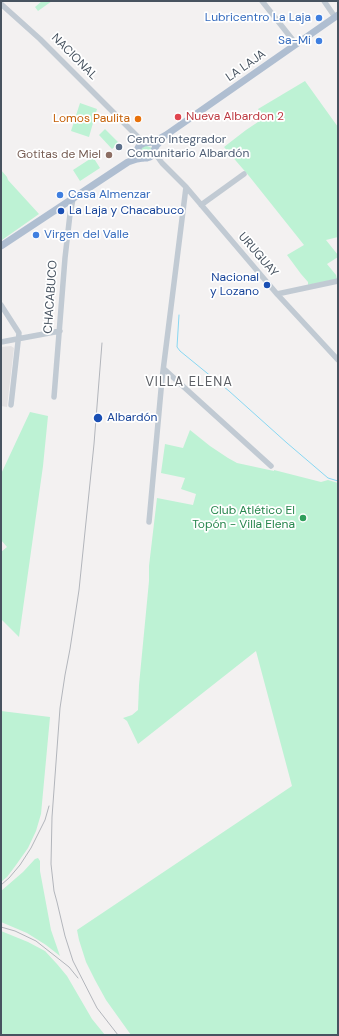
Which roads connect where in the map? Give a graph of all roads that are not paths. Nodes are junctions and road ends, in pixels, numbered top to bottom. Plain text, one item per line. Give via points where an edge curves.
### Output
1 (262, 1) edge
2 (324, 1) edge
3 (1, 4) edge
4 (337, 16) edge
5 (296, 44) junction
6 (129, 128) junction
7 (166, 135) junction
8 (145, 143) junction
9 (138, 149) junction
10 (154, 151) junction
11 (145, 158) junction
12 (128, 162) junction
13 (162, 163) junction
14 (244, 174) dead end
15 (186, 187) junction
16 (73, 199) junction
17 (201, 206) junction
18 (1, 246) edge
19 (338, 281) edge
20 (277, 294) junction
21 (1, 305) edge
22 (60, 331) junction
23 (18, 339) junction
24 (1, 342) edge
25 (338, 360) edge
26 (164, 369) junction
27 (54, 397) dead end
28 (11, 405) dead end
29 (271, 466) dead end
30 (149, 522) dead end

1 - 5 street
2 - 4 street
3 - 6 street, NACIONAL
4 - 5 main road, LA LAJA
5 - 7 main road, LA LAJA
6 - 8 street, NACIONAL
6 - 9 street, NACIONAL
7 - 8 main road, LA LAJA
7 - 10 main road, LA LAJA
8 - 9 main road
8 - 10 main road via 150,144
9 - 11 main road via 138,154
9 - 12 main road
10 - 11 main road
10 - 13 street, URUGUAY
11 - 12 main road
11 - 13 street, URUGUAY
12 - 16 main road
13 - 15 street, URUGUAY
14 - 17 street
15 - 17 street, URUGUAY
15 - 26 street
16 - 18 main road
16 - 22 street, CHACABUCO via 65,258
17 - 20 street, URUGUAY
19 - 20 street
20 - 25 street, URUGUAY
21 - 23 street via 19,333
22 - 23 street
22 - 27 street, CHACABUCO
23 - 24 street
23 - 28 street
26 - 29 street
26 - 30 street

